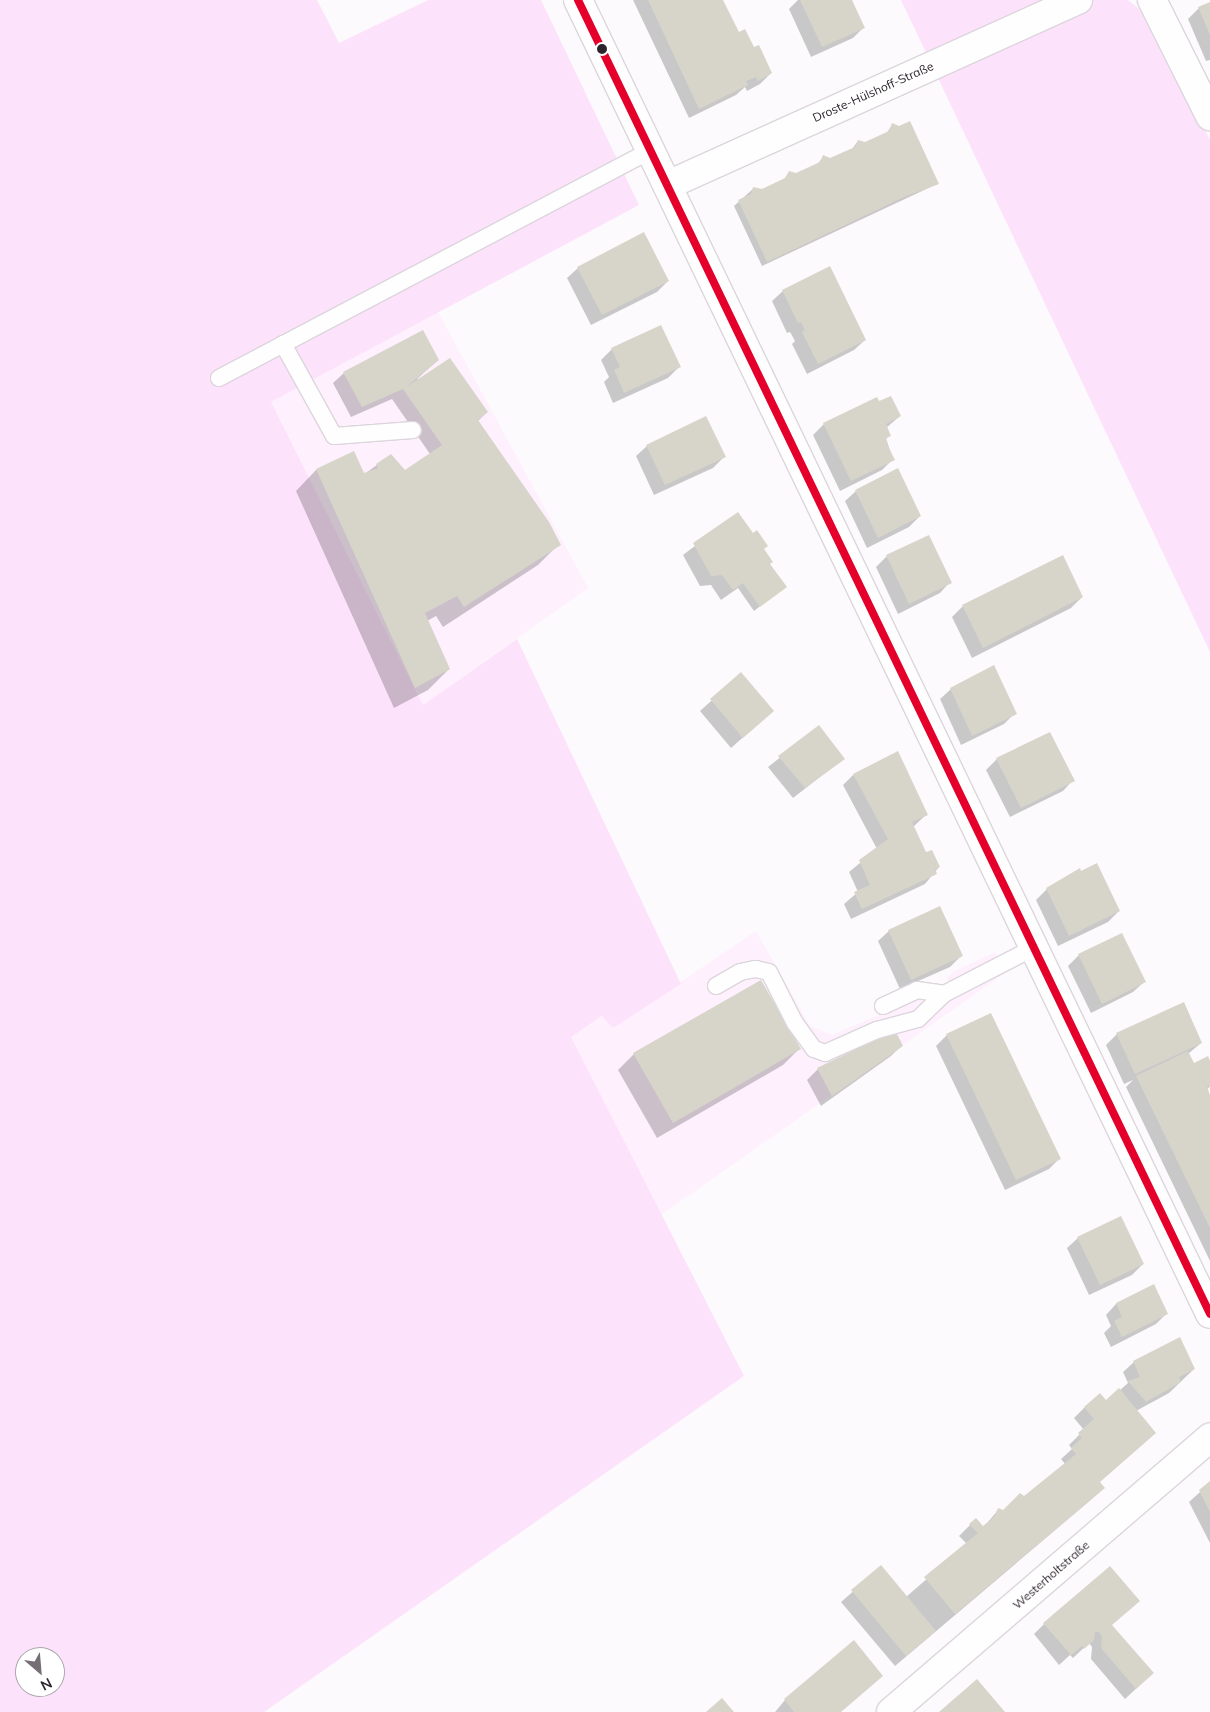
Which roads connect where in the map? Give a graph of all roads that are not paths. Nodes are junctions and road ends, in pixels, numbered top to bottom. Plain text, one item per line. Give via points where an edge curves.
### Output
1 (578, 0) edge
2 (1078, 0) edge
3 (1152, 0) edge
4 (1210, 116) edge
5 (651, 150) junction
6 (668, 185) junction
7 (283, 344) junction
8 (219, 378) dead end
9 (413, 430) dead end
10 (1033, 948) junction
11 (716, 986) dead end
12 (944, 994) junction
13 (883, 1006) dead end
14 (1210, 1314) edge
15 (1210, 1438) edge
16 (891, 1712) edge

1 - 5 street
2 - 6 street, Droste-Hülshoff-Straße
3 - 4 street
5 - 6 street
5 - 7 lane
6 - 10 street
7 - 8 lane
7 - 9 lane via 334,436
10 - 12 lane
10 - 14 street
11 - 12 lane via 740,972 756,968 769,972 795,1022 814,1049 825,1054 877,1030 918,1019
12 - 13 lane via 917,990
15 - 16 street, Westerholtstraße

